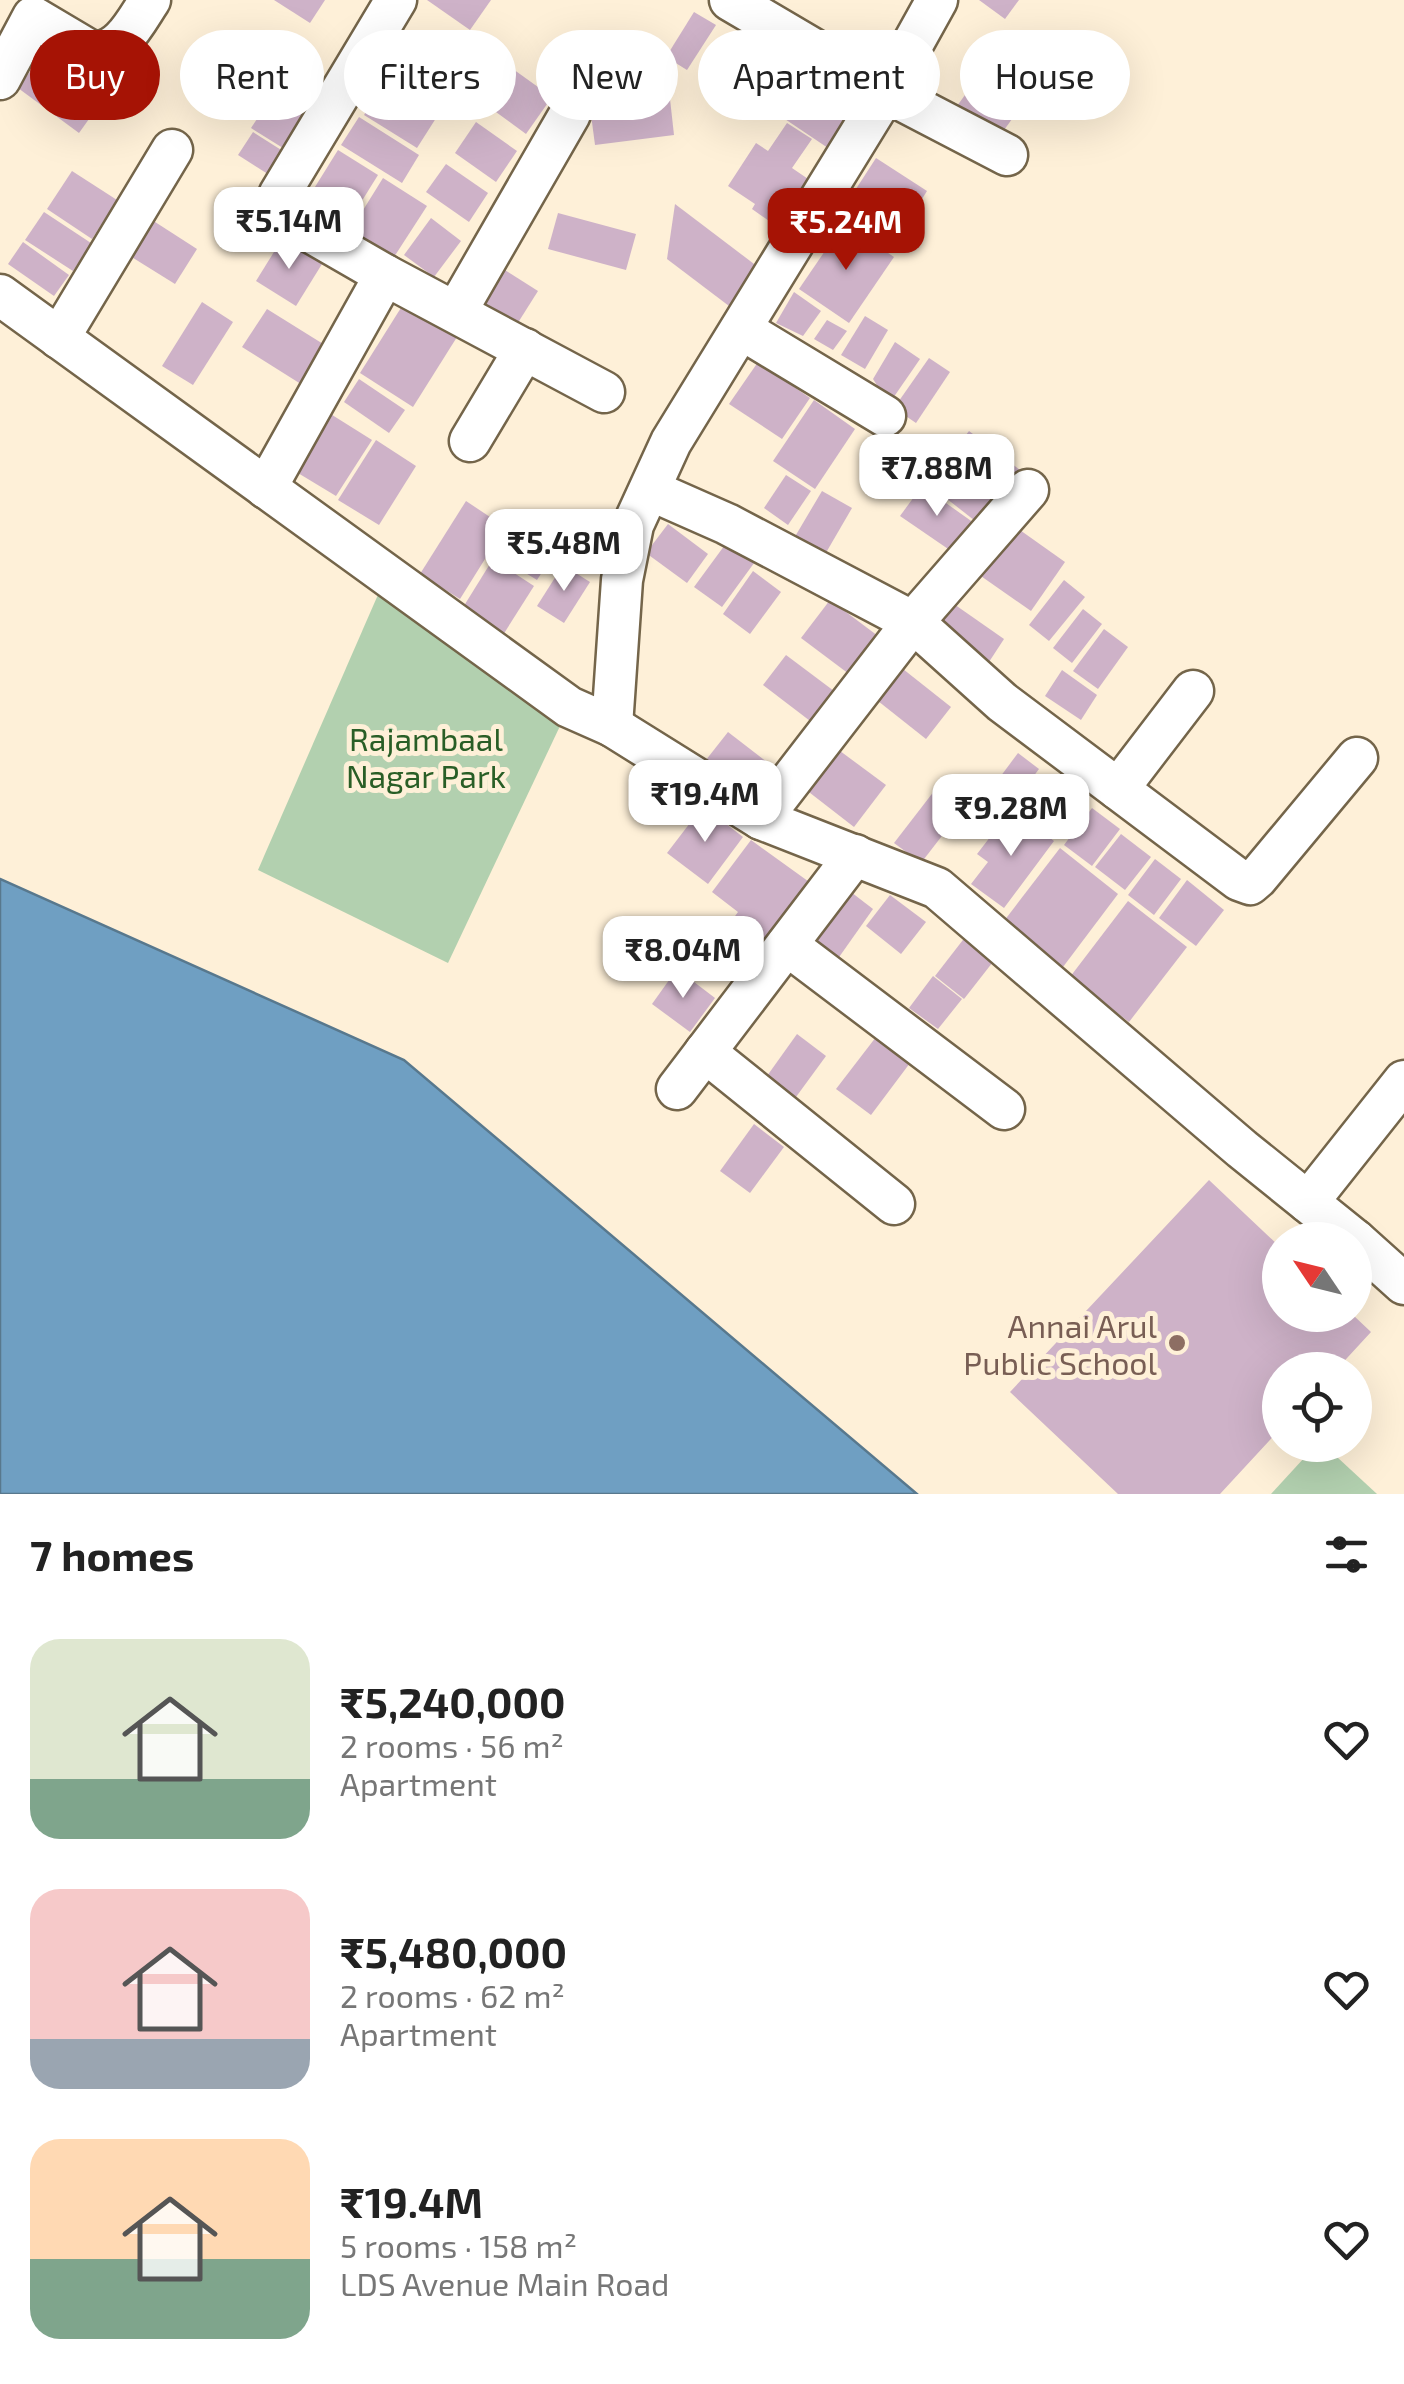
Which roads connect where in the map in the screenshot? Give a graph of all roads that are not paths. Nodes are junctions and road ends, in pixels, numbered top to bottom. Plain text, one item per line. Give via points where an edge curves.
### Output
1 (150, 0) edge
2 (396, 0) edge
3 (730, 0) edge
4 (938, 0) edge
5 (19, 9) edge
6 (781, 30) edge
7 (921, 30) edge
8 (0, 79) edge
9 (567, 120) edge
10 (869, 120) edge
11 (938, 120) edge
12 (172, 150) dead end
13 (1006, 156) dead end
14 (385, 275) junction
15 (0, 295) edge
16 (456, 312) junction
17 (741, 329) junction
18 (58, 338) junction
19 (525, 349) junction
20 (604, 392) dead end
21 (885, 416) dead end
22 (470, 441) dead end
23 (266, 488) junction
24 (650, 490) junction
25 (1028, 490) dead end
26 (912, 622) junction
27 (1193, 691) dead end
28 (612, 726) junction
29 (1357, 758) dead end
30 (1118, 789) junction
31 (760, 819) junction
32 (856, 856) junction
33 (787, 945) junction
34 (705, 1052) junction
35 (1404, 1081) edge
36 (677, 1088) dead end
37 (1004, 1109) dead end
38 (1308, 1202) junction
39 (894, 1204) dead end
40 (1333, 1222) edge
41 (1372, 1255) edge
42 (1404, 1284) edge

1 - 5 street via 114,48 102,53
2 - 14 street via 280,195 288,219
3 - 6 street
4 - 7 street
5 - 8 street
9 - 16 street
10 - 17 street
11 - 13 street
12 - 18 street
14 - 16 street
14 - 23 street
15 - 18 street
16 - 19 street
17 - 21 street
17 - 24 street via 671,442
18 - 23 street
19 - 20 street
19 - 22 street
23 - 28 street via 568,707
24 - 26 street
24 - 28 street via 633,525 622,580
25 - 26 street
26 - 30 street via 1002,702
26 - 31 street
27 - 30 street
28 - 31 street
29 - 30 street via 1250,884
31 - 32 street
32 - 33 street
32 - 38 street via 938,888
33 - 34 street
33 - 37 street
34 - 36 street
34 - 39 street
35 - 38 street
38 - 40 street
41 - 42 street

